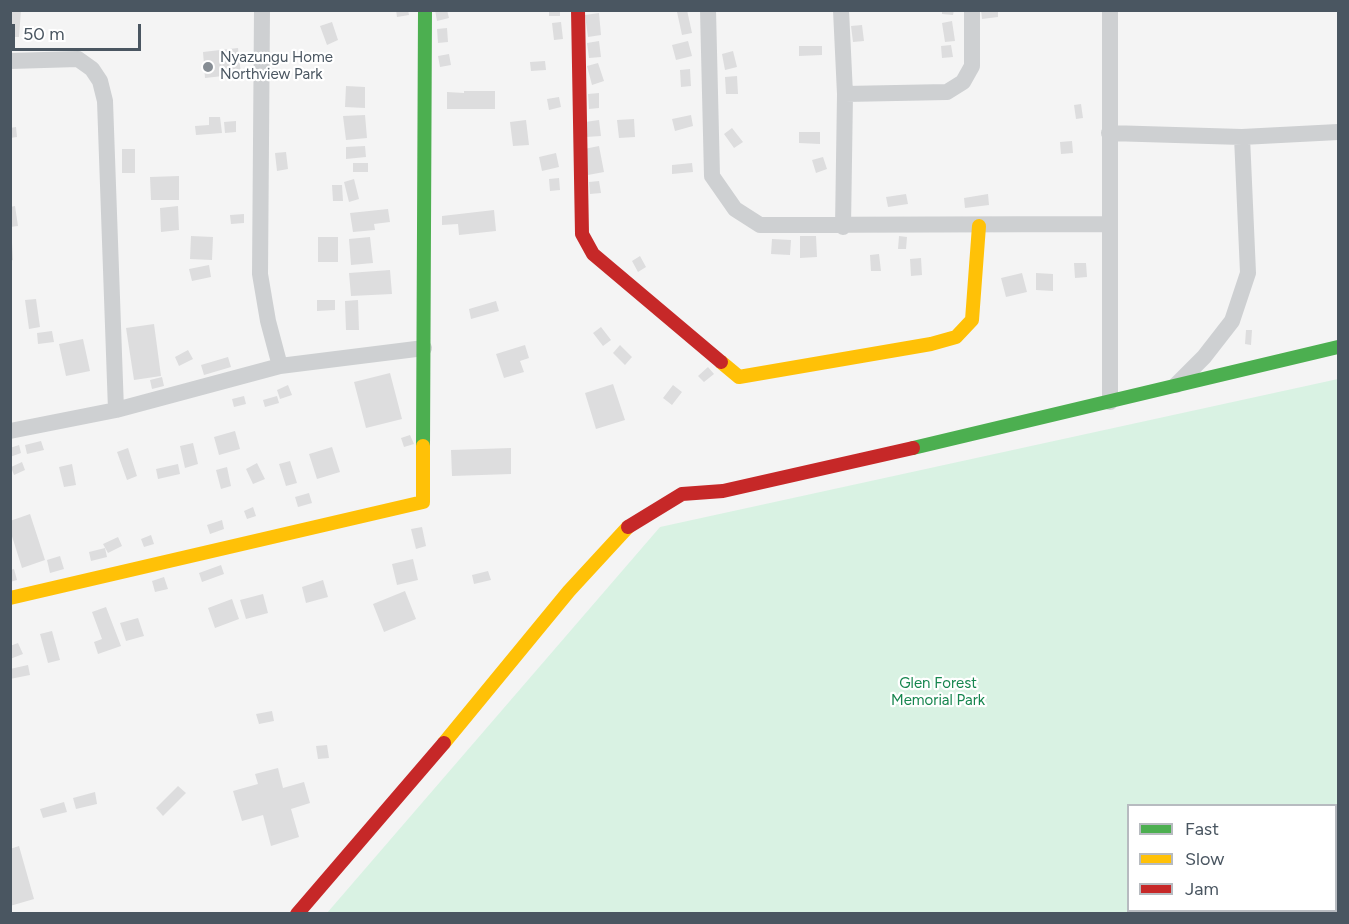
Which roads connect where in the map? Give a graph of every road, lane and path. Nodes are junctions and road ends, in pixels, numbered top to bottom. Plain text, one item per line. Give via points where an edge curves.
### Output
1 (262, 10) edge
2 (425, 10) edge
3 (578, 10) edge
4 (708, 10) edge
5 (841, 10) edge
6 (972, 10) edge
7 (1110, 10) edge
8 (10, 61) edge
9 (844, 94) junction
10 (1109, 132) junction
11 (1338, 132) edge
12 (1242, 137) junction
13 (1109, 224) junction
14 (978, 226) junction
15 (843, 227) junction
16 (1338, 347) edge
17 (424, 348) junction
18 (280, 366) junction
19 (1173, 388) junction
20 (1110, 402) junction
21 (116, 410) junction
22 (10, 431) edge
23 (10, 598) edge
24 (297, 914) edge

1 - 18 street via 260,274
2 - 17 street
3 - 14 street via 582,234 593,254 739,377 956,337 972,320
4 - 15 street via 712,177 735,209 760,225
5 - 9 street
6 - 9 street via 972,66 963,82 947,92
7 - 10 street
8 - 21 street via 78,59 100,81 105,101
9 - 15 street
10 - 12 street
10 - 13 street
11 - 12 street
12 - 19 street via 1248,273 1232,321
13 - 14 street
13 - 20 street
14 - 15 street
16 - 19 street
17 - 18 street
17 - 23 street via 423,502
18 - 21 street
19 - 20 street
20 - 24 street via 796,476 723,491 682,494 629,526 569,591
21 - 22 street

